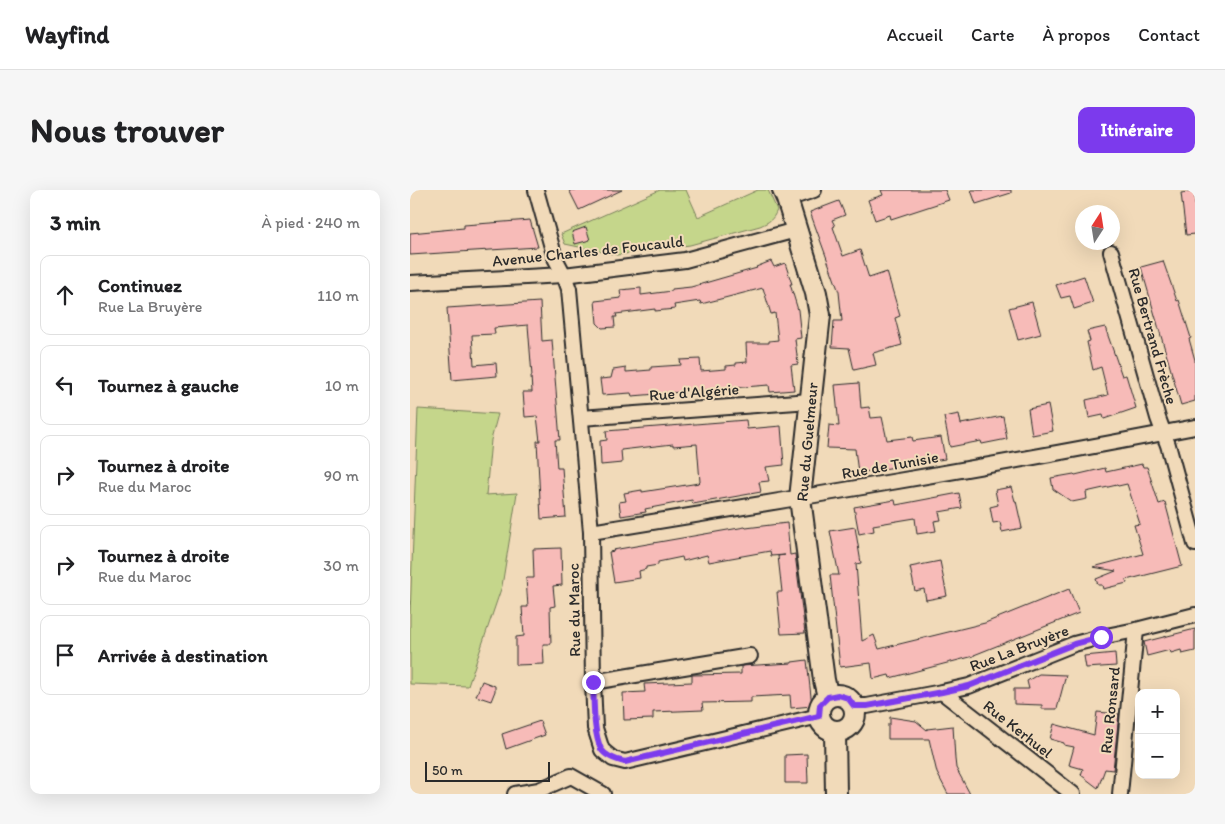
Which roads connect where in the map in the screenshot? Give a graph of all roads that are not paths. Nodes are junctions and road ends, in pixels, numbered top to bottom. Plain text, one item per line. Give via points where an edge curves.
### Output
1 (536, 190) edge
2 (814, 190) edge
3 (785, 194) edge
4 (796, 230) junction
5 (1111, 252) dead end
6 (564, 275) junction
7 (410, 283) edge
8 (810, 401) junction
9 (581, 418) junction
10 (1195, 427) edge
11 (1164, 433) junction
12 (800, 498) junction
13 (591, 532) junction
14 (1195, 544) edge
15 (1195, 615) edge
16 (1136, 630) junction
17 (750, 656) dead end
18 (593, 682) junction
19 (942, 692) junction
20 (828, 697) junction
21 (854, 706) junction
22 (819, 716) junction
23 (835, 732) junction
24 (515, 794) edge
25 (603, 794) edge
26 (836, 794) edge
27 (1073, 794) edge
28 (1120, 794) edge

1 - 6 street, Rue du Maroc via 554,258
2 - 3 street
3 - 4 street, Rue du Guelmeur
4 - 6 street, Avenue Charles de Foucauld via 685,260
4 - 8 street, Rue du Guelmeur via 820,314
5 - 11 street, Rue Bertrand Frèche
6 - 7 street, Avenue Charles de Foucauld
6 - 9 street, Rue du Maroc via 570,289
8 - 9 street, Rue d'Algérie
8 - 12 street, Rue du Guelmeur
9 - 13 street, Rue du Maroc
10 - 11 street, Rue de Tunisie
11 - 12 street, Rue de Tunisie
11 - 14 street, Rue Bertrand Frèche
12 - 13 street, Rue de Tunisie
12 - 20 street, Rue du Guelmeur
13 - 18 street, Rue du Maroc
15 - 16 street, Rue La Bruyère
16 - 19 street, Rue La Bruyère via 1074,644 969,686
16 - 28 street, Rue Ronsard
17 - 18 street
18 - 22 street, Rue du Maroc via 595,728 602,750 613,759 625,762
19 - 21 street, Rue La Bruyère
19 - 27 street, Rue Kerhuel
20 - 21 street via 848,698
20 - 22 street via 820,705
21 - 23 street via 855,718 847,728
22 - 23 street via 825,727
23 - 26 street
24 - 25 street via 539,790 571,776

